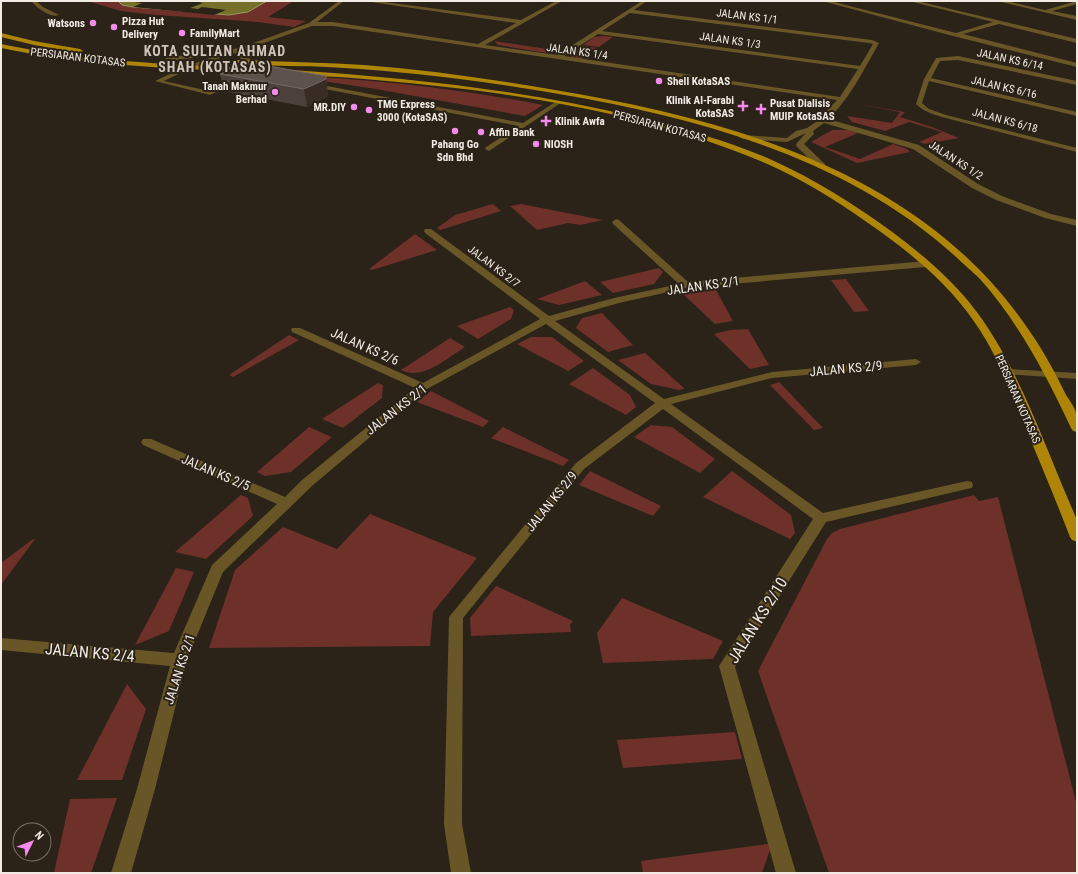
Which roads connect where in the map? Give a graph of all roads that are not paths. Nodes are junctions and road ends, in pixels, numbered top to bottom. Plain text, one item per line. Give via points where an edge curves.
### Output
1 (33, 1) edge
2 (342, 1) edge
3 (366, 1) edge
4 (558, 1) edge
5 (645, 1) edge
6 (824, 1) edge
7 (911, 1) edge
8 (998, 1) edge
9 (1077, 2) edge
10 (629, 11) junction
11 (1045, 11) junction
12 (56, 15) dead end
13 (1077, 18) edge
14 (522, 22) junction
15 (998, 23) junction
16 (311, 24) junction
17 (596, 32) junction
18 (1, 35) edge
19 (954, 35) junction
20 (1077, 41) edge
21 (1, 46) edge
22 (478, 46) junction
23 (238, 49) junction
24 (85, 52) dead end
25 (557, 58) junction
26 (161, 59) dead end
27 (168, 59) junction
28 (207, 60) junction
29 (271, 63) junction
30 (1077, 65) edge
31 (189, 67) junction
32 (862, 68) junction
33 (254, 74) edge
34 (247, 77) edge
35 (927, 79) junction
36 (241, 80) edge
37 (1077, 83) edge
38 (305, 84) edge
39 (841, 100) junction
40 (559, 102) junction
41 (1077, 114) edge
42 (822, 120) junction
43 (524, 126) junction
44 (809, 130) junction
45 (743, 137) junction
46 (489, 149) dead end
47 (1077, 150) edge
48 (822, 166) junction
49 (616, 222) dead end
50 (1077, 223) edge
51 (428, 231) dead end
52 (926, 264) junction
53 (686, 285) junction
54 (546, 320) junction
55 (296, 330) dead end
56 (916, 362) dead end
57 (1008, 372) junction
58 (1051, 374) junction
59 (1077, 376) edge
60 (423, 387) junction
61 (663, 403) junction
62 (1077, 428) edge
63 (147, 442) dead end
64 (967, 485) dead end
65 (285, 502) junction
66 (821, 518) junction
67 (1077, 537) edge
68 (1, 644) edge
69 (179, 660) junction
70 (121, 873) edge
71 (461, 873) edge
72 (786, 873) edge

1 - 12 street
2 - 16 street
3 - 14 street
4 - 14 street
5 - 10 street
6 - 19 street
7 - 15 street
8 - 11 street
9 - 11 street
10 - 17 street
10 - 32 street, JALAN KS 1/1 via 863,40 876,44
11 - 13 street
14 - 22 street
15 - 19 street
15 - 20 street
16 - 22 street, JALAN KS 1/4 via 333,24
16 - 23 street
17 - 25 street
17 - 32 street, JALAN KS 1/3
18 - 24 main road, PERSIARAN KOTASAS
19 - 30 street
21 - 31 main road, PERSIARAN KOTASAS via 75,59
22 - 25 street, JALAN KS 1/4
23 - 27 street
23 - 28 street
23 - 29 street via 238,54 244,59
25 - 39 street, JALAN KS 1/4
26 - 27 main road, PERSIARAN KOTASAS
27 - 28 main road, PERSIARAN KOTASAS
28 - 29 main road, PERSIARAN KOTASAS
28 - 31 street
29 - 45 main road, PERSIARAN KOTASAS via 407,71 495,82 617,103 688,120
31 - 36 street via 158,81 210,93
31 - 40 main road, PERSIARAN KOTASAS via 381,77 488,90
32 - 39 street
33 - 34 street
35 - 37 street, JALAN KS 6/14 via 938,59 958,58
35 - 41 street, JALAN KS 6/16
35 - 47 street, JALAN KS 6/18 via 919,104 927,110
38 - 43 street
39 - 42 street
40 - 43 street
40 - 52 main road, PERSIARAN KOTASAS via 685,132 768,162 814,186 874,223
42 - 44 street
42 - 50 street, JALAN KS 1/2 via 916,147 975,186 999,198 1048,216
43 - 46 street
44 - 45 street via 787,140
44 - 48 street via 810,134 802,140 801,147
45 - 48 main road, PERSIARAN KOTASAS
48 - 58 main road, PERSIARAN KOTASAS via 882,199 951,248 981,276 1006,306
49 - 53 street
51 - 54 street, JALAN KS 2/7
52 - 53 street, JALAN KS 2/1
52 - 57 main road, PERSIARAN KOTASAS via 949,284 982,325
53 - 54 street, JALAN KS 2/1 via 616,300
54 - 60 street, JALAN KS 2/1
54 - 61 street, JALAN KS 2/7
55 - 60 street, JALAN KS 2/6
56 - 61 street, JALAN KS 2/9 via 772,375
57 - 58 street
57 - 67 main road, PERSIARAN KOTASAS
58 - 59 street
58 - 62 main road, PERSIARAN KOTASAS
60 - 65 street, JALAN KS 2/1
61 - 66 street, JALAN KS 2/7
61 - 71 street, JALAN KS 2/9 via 580,466 456,617 453,824
63 - 65 street, JALAN KS 2/5
64 - 66 street
65 - 69 street, JALAN KS 2/1 via 217,569
66 - 72 street, JALAN KS 2/10 via 727,666
68 - 69 street, JALAN KS 2/4
69 - 70 street, JALAN KS 2/1 via 146,789

